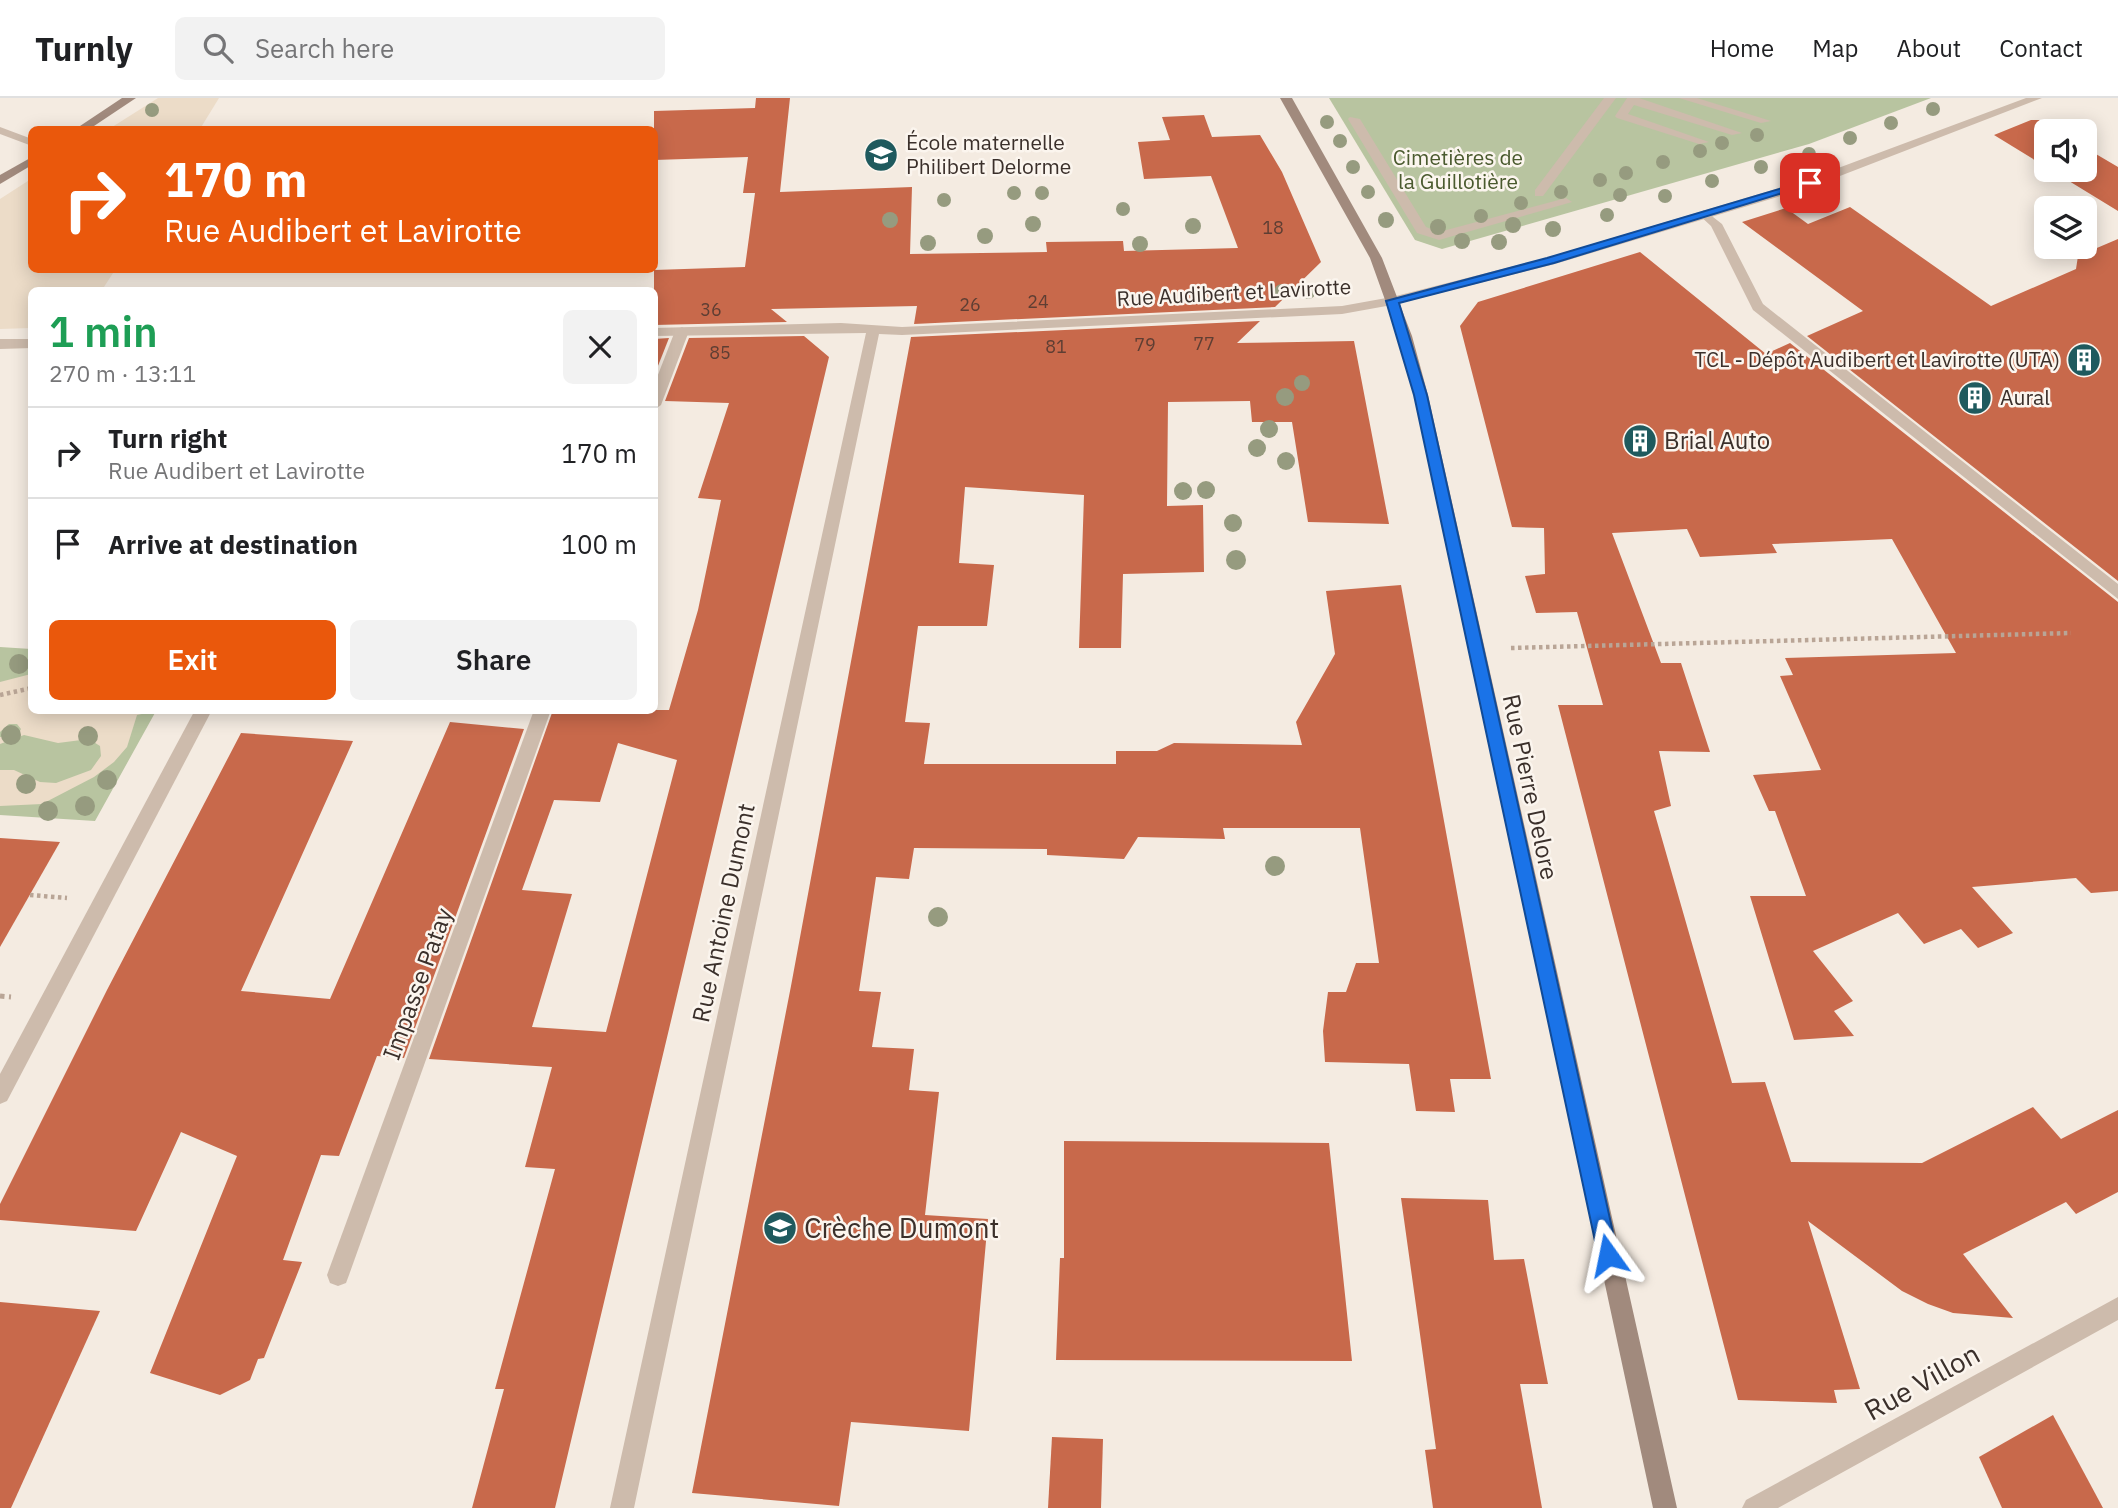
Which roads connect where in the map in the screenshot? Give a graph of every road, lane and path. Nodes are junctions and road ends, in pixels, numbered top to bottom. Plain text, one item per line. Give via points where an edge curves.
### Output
1 (130, 98) edge
2 (1286, 98) edge
3 (1610, 98) edge
4 (1685, 98) edge
5 (2036, 98) edge
6 (1632, 100) edge
7 (1354, 120) dead end
8 (1765, 121) dead end
9 (85, 126) edge
10 (0, 130) edge
11 (1736, 133) dead end
12 (28, 141) edge
13 (1703, 142) dead end
14 (28, 162) edge
15 (0, 180) edge
16 (1539, 193) dead end
17 (1566, 202) dead end
18 (1704, 214) junction
19 (1392, 301) junction
20 (874, 328) junction
21 (682, 331) junction
22 (658, 332) edge
23 (28, 343) edge
24 (0, 344) edge
25 (658, 394) edge
26 (2118, 593) edge
27 (2071, 633) dead end
28 (1475, 648) junction
29 (28, 689) edge
30 (0, 695) edge
31 (202, 714) edge
32 (543, 714) edge
33 (30, 895) dead end
34 (63, 898) dead end
35 (0, 1094) edge
36 (338, 1275) dead end
37 (2118, 1308) edge
38 (622, 1508) edge
39 (1665, 1508) edge
40 (1754, 1508) edge

1 - 9 street
2 - 19 street, Rue Pierre Delore via 1376,258
3 - 16 street
4 - 8 street
5 - 18 street, Rue Audibert et Lavirotte via 1880,159
6 - 11 street
6 - 13 street via 1621,116
7 - 17 street via 1421,230 1439,236
10 - 12 street
14 - 15 street
18 - 19 street, Rue Audibert et Lavirotte via 1550,261
18 - 26 street via 1716,224 1758,307
19 - 20 street, Rue Audibert et Lavirotte via 1342,310 902,331
19 - 28 street, Rue Pierre Delore via 1421,395
20 - 21 street, Rue Audibert et Lavirotte
20 - 38 street, Rue Antoine Dumont
21 - 22 street, Rue Audibert et Lavirotte
21 - 25 street
23 - 24 street
27 - 28 path
28 - 39 street, Rue Pierre Delore
29 - 30 path
31 - 35 street
32 - 36 street, Impasse Patay
33 - 34 path
37 - 40 street, Rue Villon

